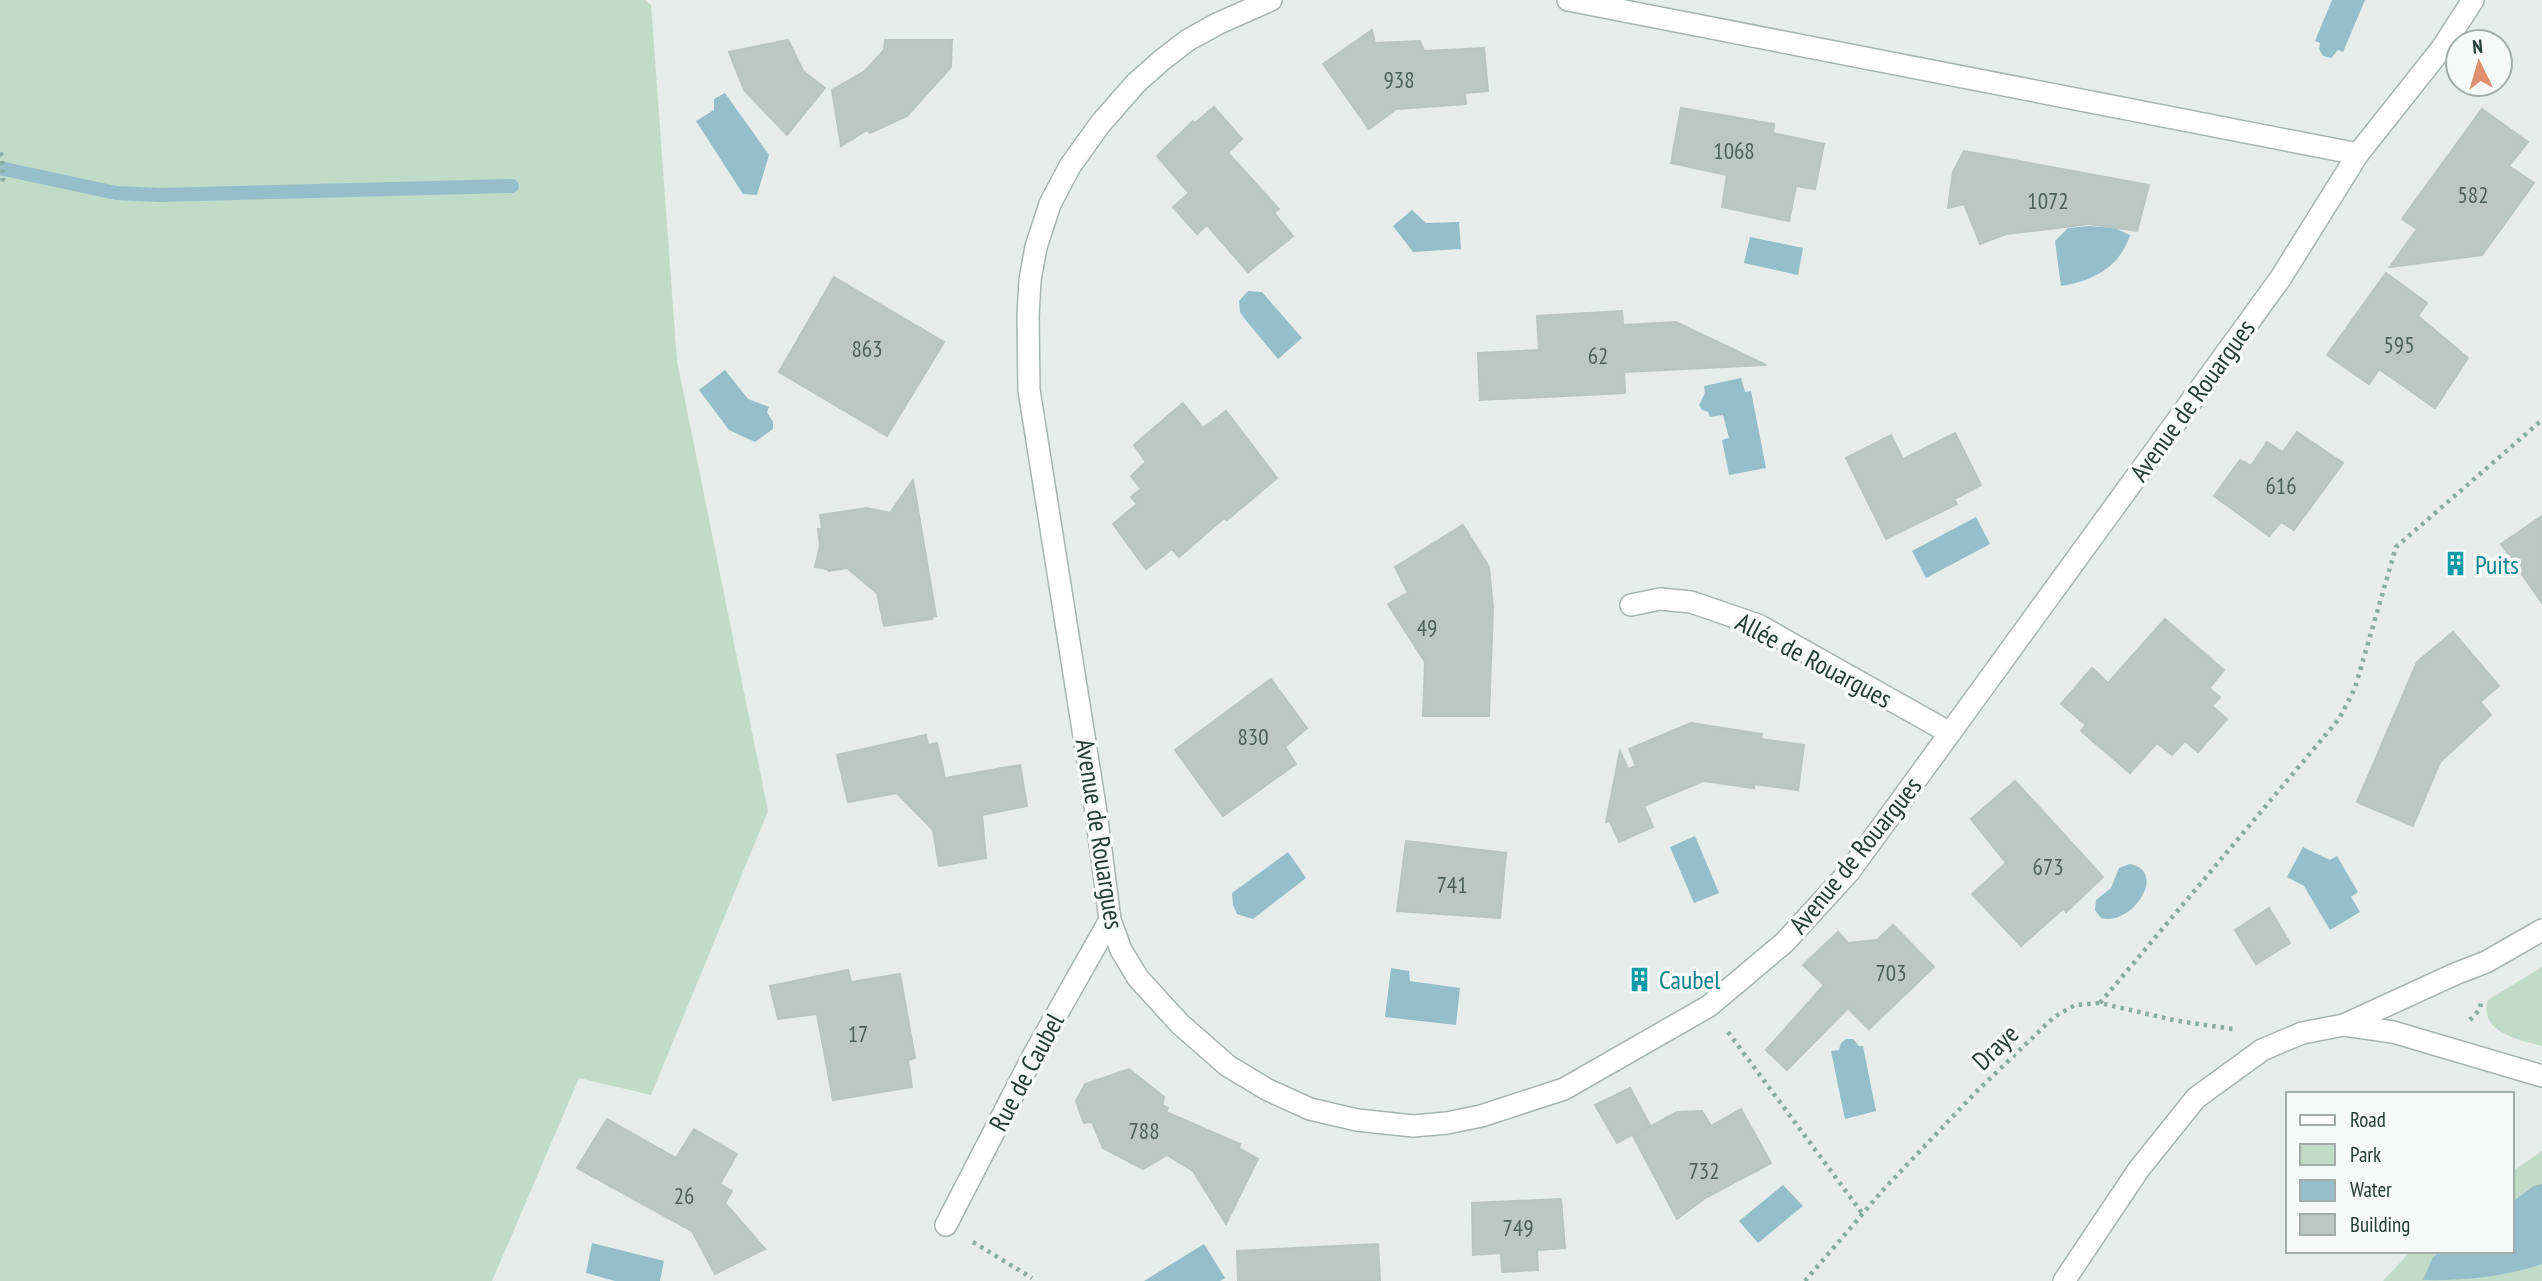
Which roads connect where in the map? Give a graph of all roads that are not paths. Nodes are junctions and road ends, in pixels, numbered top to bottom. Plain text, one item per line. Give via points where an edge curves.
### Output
1 (1271, 0) edge
2 (1568, 0) edge
3 (2473, 0) edge
4 (2358, 154) junction
5 (1631, 605) dead end
6 (1950, 733) junction
7 (1110, 919) junction
8 (2542, 930) edge
9 (2344, 1025) junction
10 (2542, 1076) edge
11 (946, 1225) road end
12 (2064, 1281) edge

1 - 7 street, Avenue de Rouargues via 1188,40 1136,83 1070,166 1050,204 1032,269 1029,390
2 - 4 street
3 - 4 street, Avenue de Rouargues via 2442,48
4 - 6 street, Avenue de Rouargues via 2280,279
5 - 6 street, Allée de Rouargues via 1660,599 1691,602 1758,625
6 - 7 street, Avenue de Rouargues via 1849,872 1785,942 1709,1006 1564,1089 1447,1123 1413,1126 1310,1109 1228,1066 1138,978
7 - 11 street, Rue de Caubel
8 - 9 street via 2486,962
9 - 10 street via 2393,1032
9 - 12 street via 2302,1033 2262,1050 2196,1098 2139,1169

